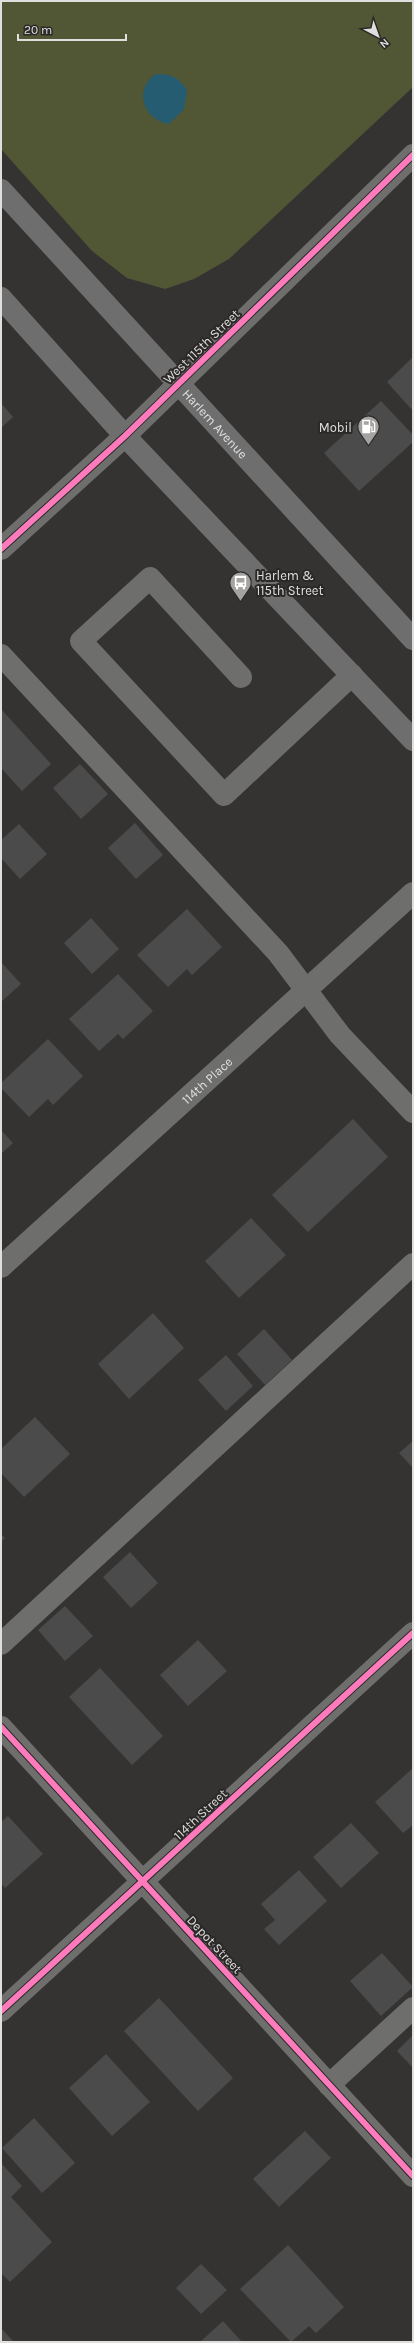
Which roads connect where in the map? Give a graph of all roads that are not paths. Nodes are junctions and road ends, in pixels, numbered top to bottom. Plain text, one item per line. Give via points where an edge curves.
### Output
1 (413, 155) edge
2 (1, 190) edge
3 (1, 298) edge
4 (178, 385) junction
5 (126, 436) junction
6 (1, 549) edge
7 (413, 639) edge
8 (1, 655) edge
9 (352, 675) junction
10 (241, 677) dead end
11 (413, 740) edge
12 (413, 893) edge
13 (307, 988) junction
14 (413, 1112) edge
15 (413, 1264) edge
16 (1, 1268) edge
17 (413, 1634) edge
18 (1, 1644) edge
19 (1, 1727) edge
20 (142, 1882) junction
21 (413, 2008) edge
22 (1, 2011) edge
23 (329, 2085) junction
24 (413, 2176) edge

1 - 4 street, West 115th Street
2 - 4 main road, Harlem Avenue
3 - 5 main road
4 - 5 street, West 115th Street
4 - 7 main road, Harlem Avenue
5 - 6 street, West 115th Street
5 - 9 main road
8 - 13 street via 273,947
9 - 10 street via 224,795 81,641 150,578
9 - 11 main road
12 - 13 street, 114th Place
13 - 14 street via 340,1035
13 - 16 street, 114th Place
15 - 18 street
17 - 20 street, 114th Street
19 - 20 street, Depot Street
20 - 22 street, 114th Street
20 - 23 street, Depot Street
21 - 23 street
23 - 24 street, Depot Street

